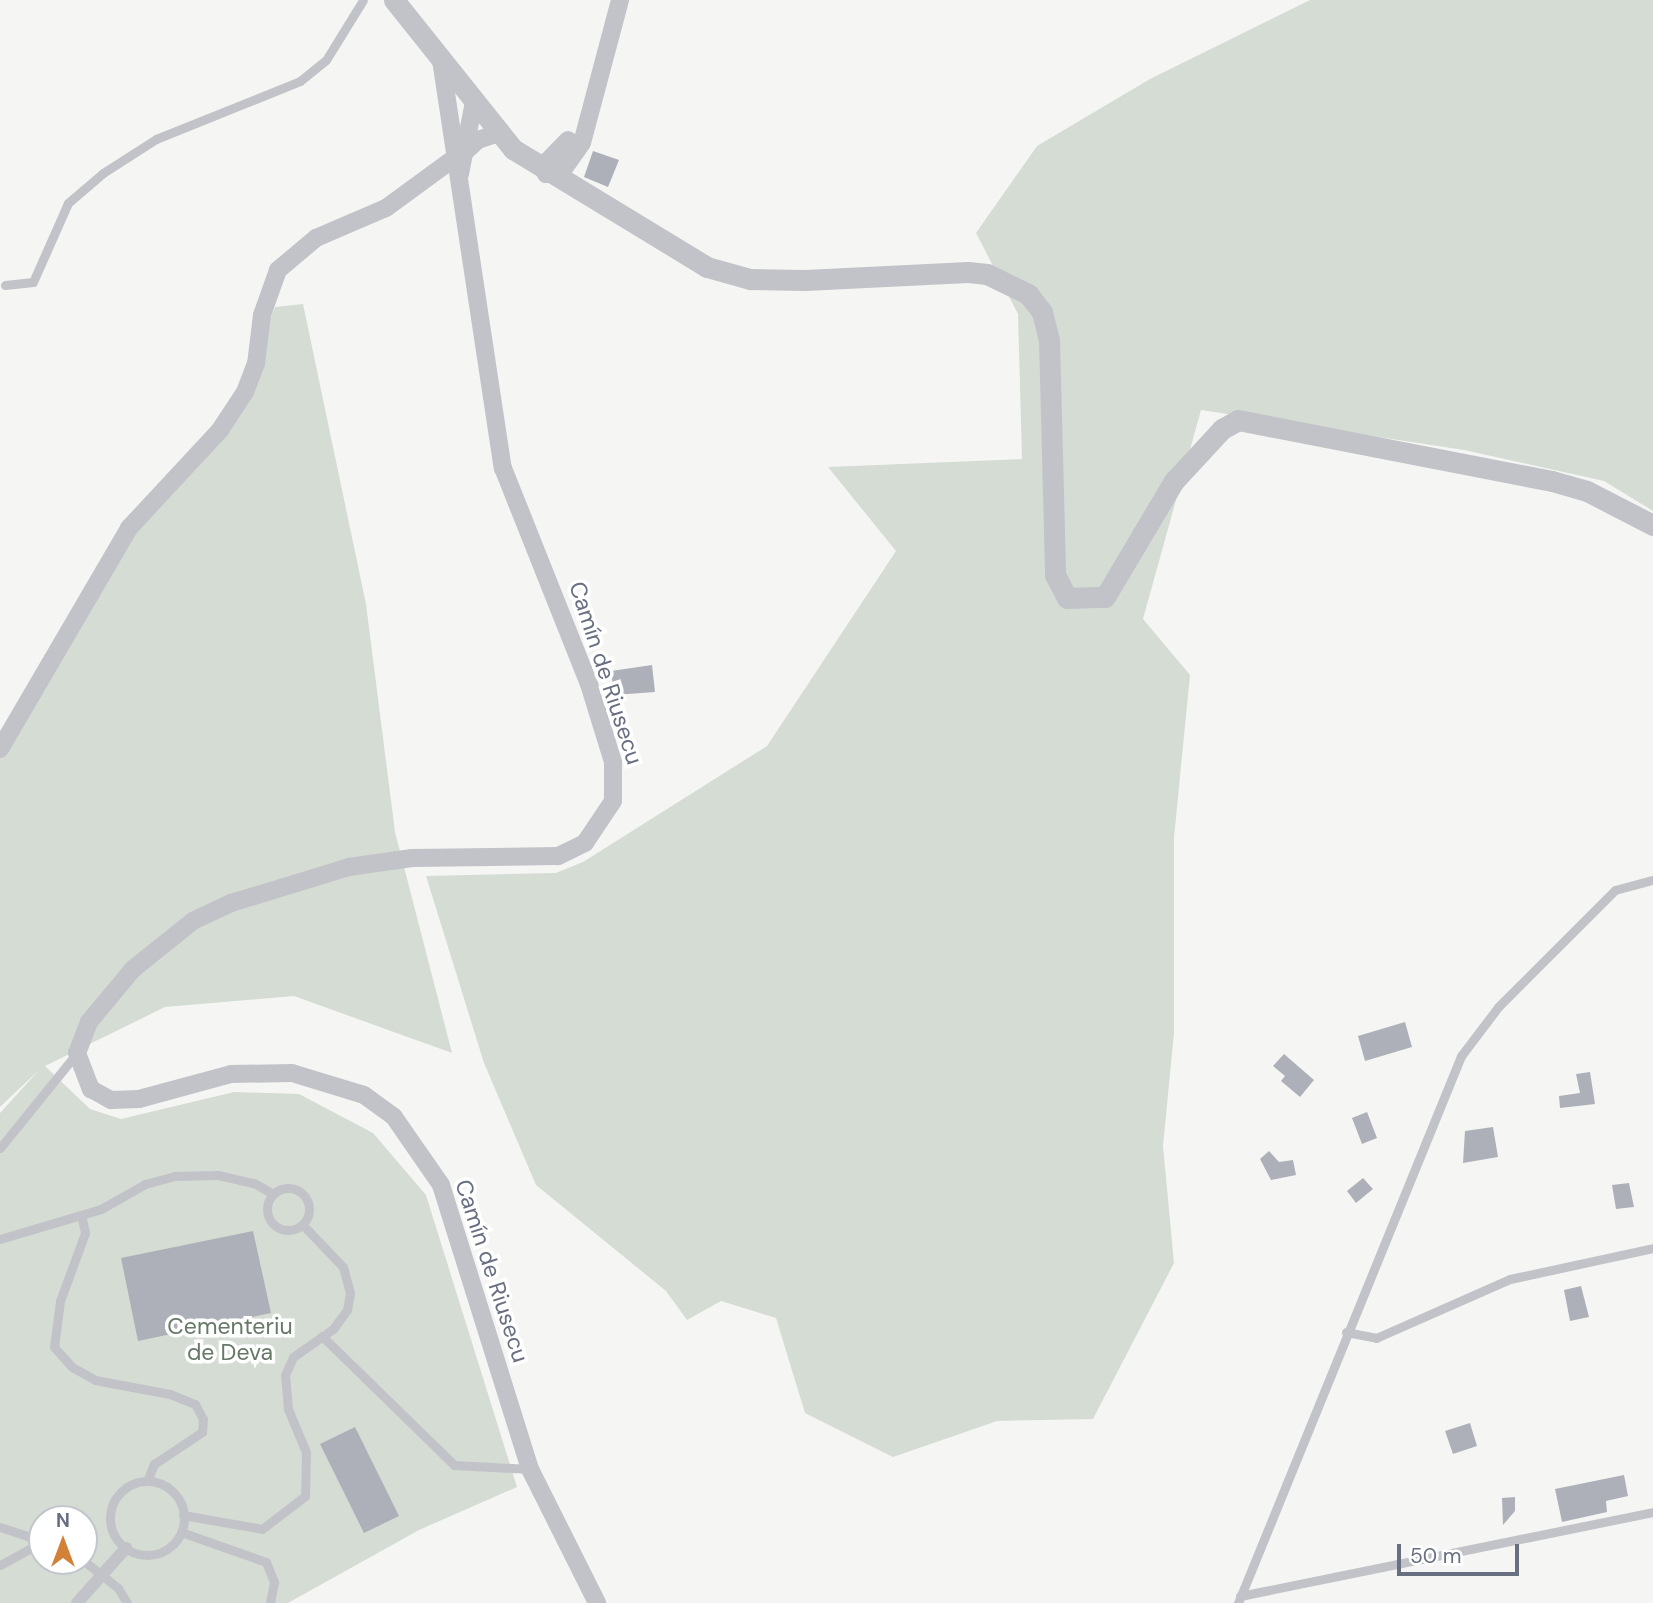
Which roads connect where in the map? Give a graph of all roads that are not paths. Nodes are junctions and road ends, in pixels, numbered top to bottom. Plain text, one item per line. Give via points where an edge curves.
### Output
1 (363, 0) edge
2 (394, 0) edge
3 (620, 0) edge
4 (441, 60) junction
5 (474, 102) junction
6 (584, 128) junction
7 (452, 131) junction
8 (568, 140) junction
9 (505, 141) junction
10 (459, 155) junction
11 (546, 174) junction
12 (5, 285) dead end
13 (1653, 526) edge
14 (0, 749) edge
15 (1653, 880) edge
16 (77, 1053) junction
17 (0, 1148) edge
18 (273, 1194) junction
19 (81, 1215) junction
20 (302, 1224) junction
21 (0, 1239) edge
22 (1653, 1248) edge
23 (1346, 1332) junction
24 (322, 1336) junction
25 (530, 1469) junction
26 (147, 1481) junction
27 (1653, 1512) edge
28 (183, 1514) junction
29 (0, 1527) edge
30 (181, 1532) junction
31 (28, 1537) edge
32 (126, 1548) junction
33 (28, 1550) edge
34 (0, 1565) edge
35 (98, 1571) edge
36 (103, 1574) junction
37 (1239, 1600) edge
38 (76, 1603) edge
39 (127, 1603) edge
40 (270, 1603) edge
41 (597, 1603) edge

1 - 12 lane via 326,60 300,82 156,139 103,173 68,203 33,282
2 - 4 street
3 - 6 street via 608,62
4 - 5 street
4 - 7 street, Camín de Riusecu
5 - 7 street via 462,108
5 - 9 street
5 - 10 street, Camín de Riusecu
6 - 8 street
6 - 11 street via 582,143 565,167
7 - 10 street, Camín de Riusecu
8 - 9 street
8 - 11 street via 547,162
9 - 10 street via 478,140
9 - 11 street
10 - 14 street via 386,208 316,238 278,270 261,314 256,364 245,392 220,430 129,527
10 - 16 street, Camín de Riusecu via 458,181 503,468 589,684 613,762 613,801 585,843 558,856 412,858 349,867 230,903 192,921 133,969 89,1022
11 - 13 street via 729,275 805,280 968,272 987,274 1028,294 1042,312 1049,340 1054,565 1067,598 1096,601 1118,580 1174,481 1222,429 1238,420 1552,481 1587,491
15 - 23 lane via 1615,890 1498,1007 1461,1056
16 - 17 lane
16 - 25 street, Camín de Riusecu via 91,1089 111,1101 139,1099 232,1074 292,1073 364,1095 394,1117 441,1185
18 - 19 lane via 254,1183 192,1174 145,1184
18 - 20 lane via 286,1188 305,1198 309,1212
18 - 20 lane via 267,1212 272,1224 290,1230
19 - 21 lane
19 - 26 lane via 85,1233 60,1301 54,1347 72,1367 95,1380 195,1404 203,1419 202,1432 154,1464
20 - 24 lane via 343,1267 350,1293 347,1310
22 - 23 lane via 1510,1279 1376,1338
23 - 37 lane
24 - 25 lane via 454,1465
24 - 28 lane via 293,1357 285,1375 288,1409 306,1452 305,1496 297,1507 261,1529
25 - 41 street, Camín de Riusecu
26 - 28 lane via 170,1489
26 - 32 lane via 125,1488 111,1507 112,1530
27 - 37 lane
28 - 30 lane
29 - 31 lane
30 - 32 lane via 157,1553
30 - 40 lane via 266,1562 273,1570
32 - 36 street
33 - 34 lane
35 - 36 lane
36 - 38 street
36 - 39 lane

